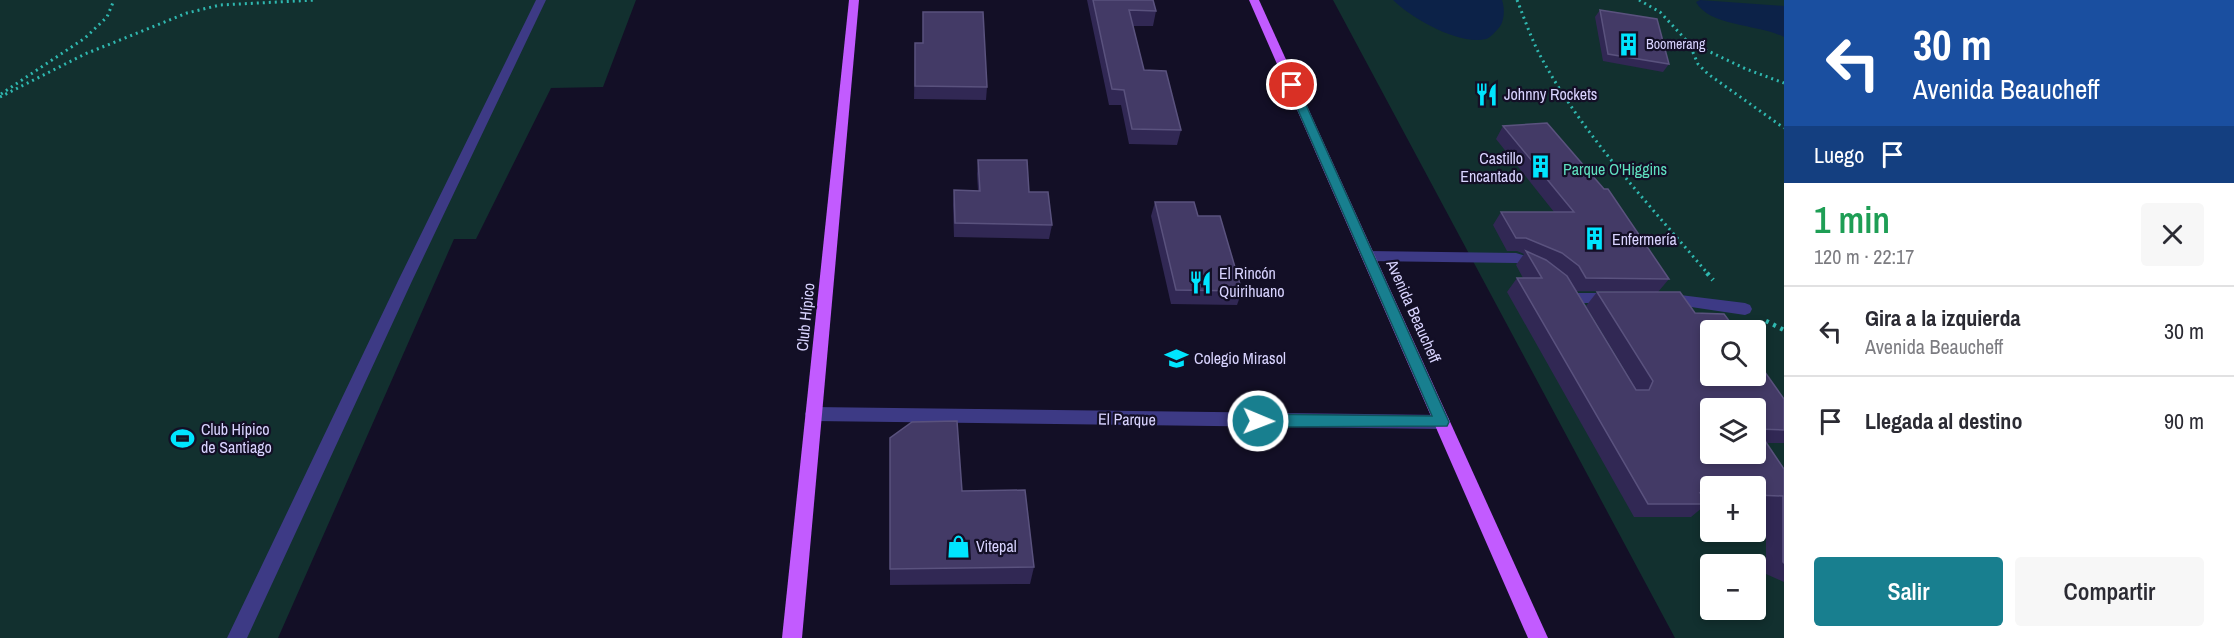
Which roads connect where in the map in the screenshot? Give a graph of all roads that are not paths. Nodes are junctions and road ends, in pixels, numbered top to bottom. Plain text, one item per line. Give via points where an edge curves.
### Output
1 (541, 0) edge
2 (854, 0) edge
3 (1254, 0) edge
4 (1368, 256) junction
5 (1562, 286) junction
6 (1631, 298) edge
7 (1654, 298) edge
8 (1745, 309) road end
9 (1583, 318) edge
10 (813, 414) junction
11 (1442, 422) junction
12 (237, 638) edge
13 (792, 638) edge
14 (1538, 638) edge

1 - 12 street
2 - 10 main road, Club Hípico
3 - 4 main road, Avenida Beaucheff
4 - 5 street via 1516,258 1539,265
4 - 11 main road, Avenida Beaucheff
5 - 6 street
5 - 9 street
7 - 8 street
10 - 11 street, El Parque
10 - 13 main road, Club Hípico
11 - 14 main road, Avenida Beaucheff

